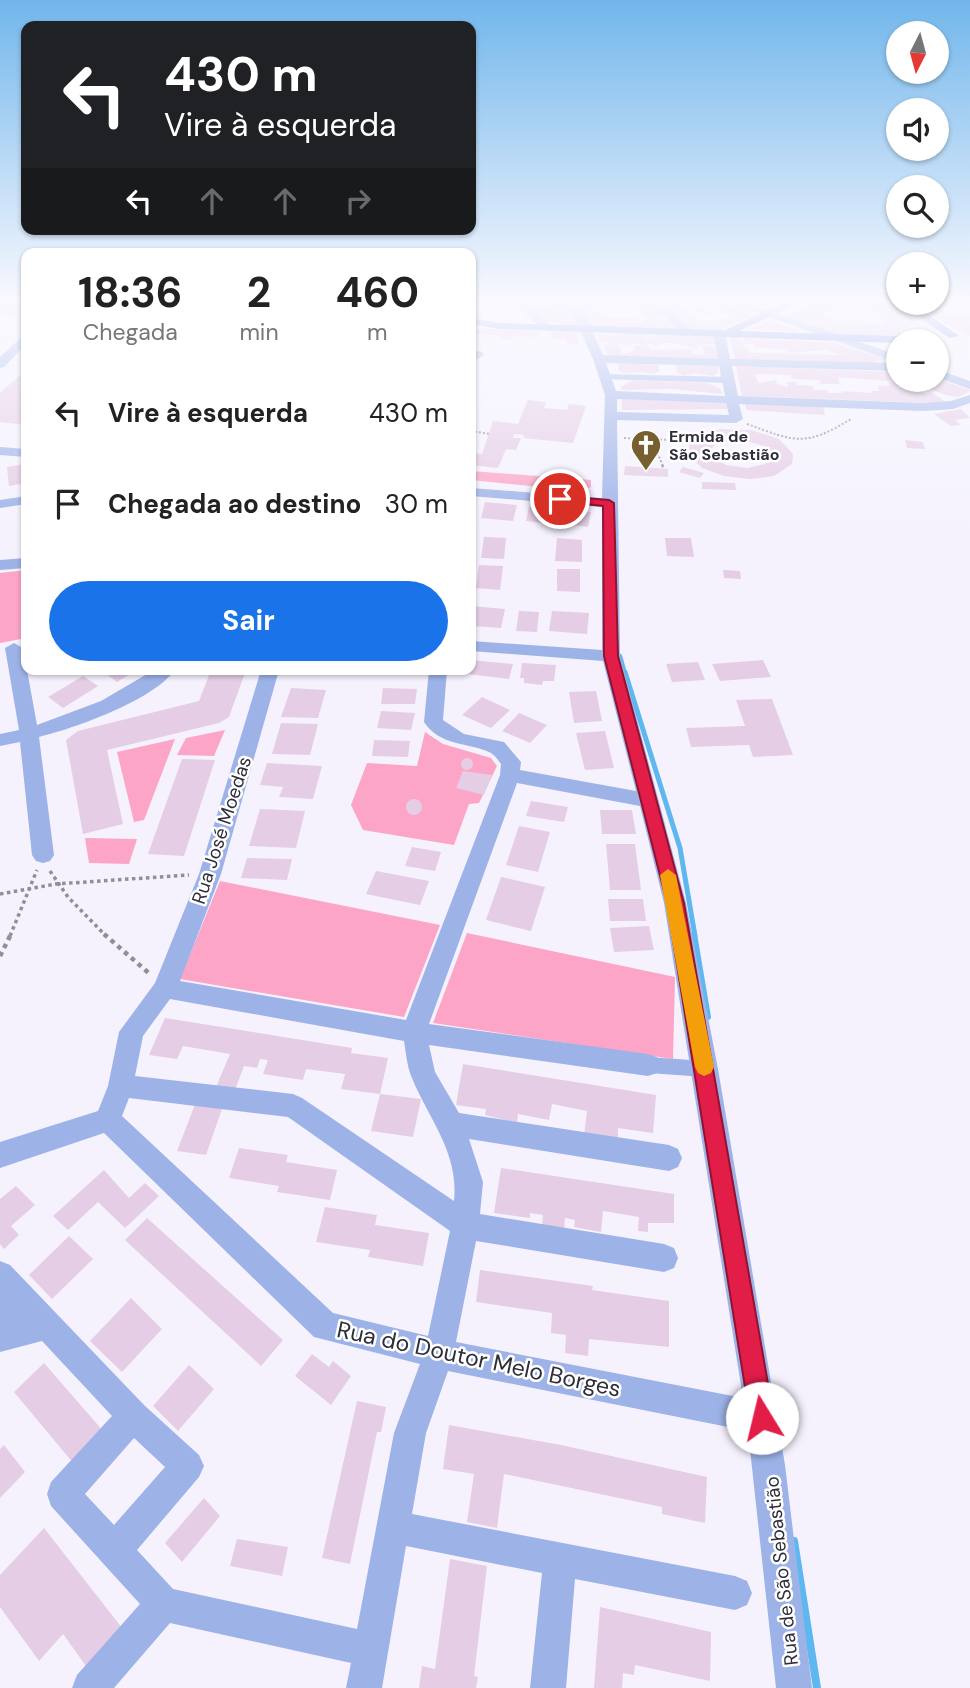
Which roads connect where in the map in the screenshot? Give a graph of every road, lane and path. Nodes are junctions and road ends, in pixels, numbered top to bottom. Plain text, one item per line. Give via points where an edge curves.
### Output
1 (730, 380) edge
2 (605, 381) edge
3 (638, 381) edge
4 (716, 381) edge
5 (607, 387) junction
6 (733, 398) junction
7 (970, 398) edge
8 (858, 416) dead end
9 (736, 419) junction
10 (476, 432) edge
11 (490, 434) dead end
12 (657, 441) dead end
13 (0, 451) edge
14 (21, 453) edge
15 (664, 468) dead end
16 (476, 492) edge
17 (21, 501) edge
18 (609, 503) junction
19 (0, 504) edge
20 (21, 563) edge
21 (0, 565) edge
22 (476, 646) edge
23 (13, 647) edge
24 (611, 656) junction
25 (158, 675) edge
26 (269, 675) edge
27 (438, 675) edge
28 (29, 734) junction
29 (0, 740) edge
30 (510, 775) junction
31 (649, 801) junction
32 (43, 855) junction
33 (210, 874) junction
34 (56, 884) junction
35 (29, 890) junction
36 (0, 894) edge
37 (0, 956) edge
38 (165, 988) junction
39 (414, 1032) junction
40 (648, 1065) joint
41 (705, 1069) junction
42 (121, 1086) junction
43 (108, 1120) junction
44 (451, 1124) junction
45 (0, 1156) edge
46 (669, 1158) dead end
47 (465, 1225) junction
48 (664, 1258) dead end
49 (3, 1280) edge
50 (0, 1315) edge
51 (49, 1324) junction
52 (0, 1337) edge
53 (439, 1354) junction
54 (133, 1416) junction
55 (762, 1418) junction
56 (394, 1527) junction
57 (114, 1550) junction
58 (560, 1560) junction
59 (735, 1593) dead end
60 (163, 1604) junction
61 (371, 1650) junction
62 (90, 1688) edge
63 (363, 1688) edge
64 (548, 1688) edge
65 (794, 1688) edge

1 - 6 street
2 - 5 street, Rua de São Sebastião
3 - 5 street
4 - 5 street
5 - 6 street
5 - 9 street
5 - 18 street, Rua de São Sebastião
6 - 7 street via 923,407
6 - 9 street
8 - 9 path via 811,438 781,435
10 - 11 path
12 - 15 path
13 - 14 street
16 - 18 street
17 - 19 street
18 - 24 street, Rua de São Sebastião
20 - 21 street
22 - 24 street
23 - 28 street
24 - 31 street, Rua de São Sebastião
25 - 28 street via 110,706
26 - 33 street, Rua José Moedas
27 - 30 street via 433,722 458,738 497,747 511,762
28 - 29 street
28 - 32 street
30 - 31 street
30 - 39 street
31 - 41 street, Rua de São Sebastião via 675,903
32 - 34 path
32 - 35 path
33 - 34 path
33 - 38 street, Rua José Moedas
34 - 35 path
34 - 38 path via 106,937
35 - 36 path
35 - 37 path
38 - 39 street
38 - 42 street, Rua José Moedas via 131,1032
39 - 40 street
39 - 44 street via 423,1075
40 - 41 street
41 - 55 street, Rua de São Sebastião
42 - 43 street, Rua José Moedas
42 - 47 street via 293,1106
43 - 45 street
43 - 53 street, Rua do Doutor Melo Borges via 325,1326
44 - 46 street
44 - 47 street via 469,1182
47 - 48 street
47 - 53 street
49 - 50 street
49 - 51 street
51 - 52 street
51 - 54 street
53 - 55 street, Rua do Doutor Melo Borges
53 - 56 street via 410,1433
54 - 57 street via 63,1494
54 - 57 street via 188,1466
55 - 65 street, Rua de São Sebastião
56 - 58 street
56 - 61 street
57 - 60 street
58 - 59 street
58 - 64 street
60 - 61 street
60 - 62 street
61 - 63 street

